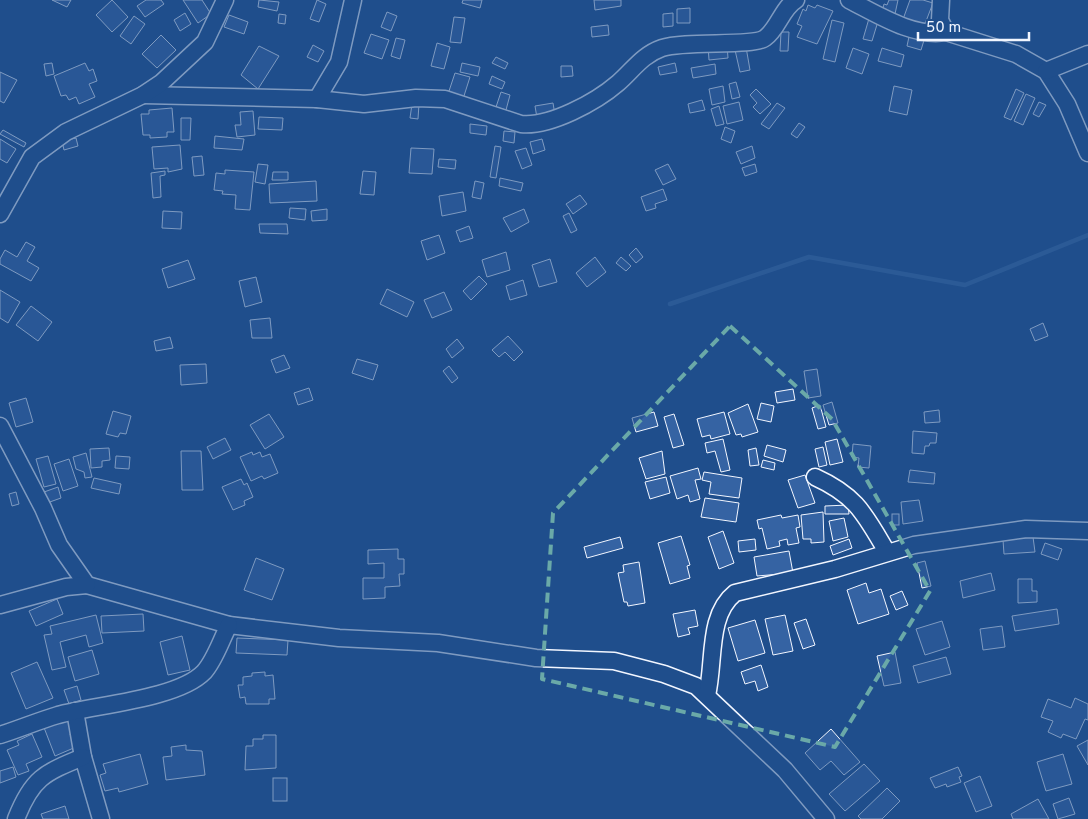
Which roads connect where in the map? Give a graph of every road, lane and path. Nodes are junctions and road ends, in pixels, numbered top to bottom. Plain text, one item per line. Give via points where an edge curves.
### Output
1 (225, 0) edge
2 (353, 0) edge
3 (796, 0) edge
4 (849, 0) edge
5 (941, 0) edge
6 (946, 32) junction
7 (1088, 54) edge
8 (1046, 71) junction
9 (143, 95) junction
10 (317, 99) junction
11 (1088, 153) edge
12 (0, 214) edge
13 (0, 426) edge
14 (815, 477) dead end
15 (1088, 531) edge
16 (887, 552) junction
17 (88, 585) junction
18 (0, 605) edge
19 (229, 625) junction
20 (707, 695) junction
21 (75, 711) junction
22 (0, 735) edge
23 (83, 757) junction
24 (16, 819) edge
25 (101, 819) edge
26 (826, 819) edge

1 - 9 street via 205,42 180,67
2 - 10 street via 339,62
3 - 10 street via 765,38 752,42 693,43 664,48 635,64 618,83 599,96 550,121 532,126 445,99 416,98 364,104
4 - 6 street via 899,24 928,33
5 - 6 street via 940,20
6 - 8 street via 1016,54
7 - 8 street
8 - 11 street via 1067,104
9 - 10 street
9 - 12 street via 66,132 43,148 22,172
13 - 17 street via 59,545
14 - 16 street via 840,490 858,506
15 - 16 street via 1026,529 952,538
16 - 20 street via 835,569 735,593 724,602 717,618
17 - 18 street via 66,587
17 - 19 street
19 - 20 street via 339,638 438,643 536,658 614,661 688,683
19 - 21 street via 207,668 188,683 161,693
20 - 26 street via 785,770
21 - 22 street
21 - 23 street
23 - 24 street via 45,775 26,794
23 - 25 street

